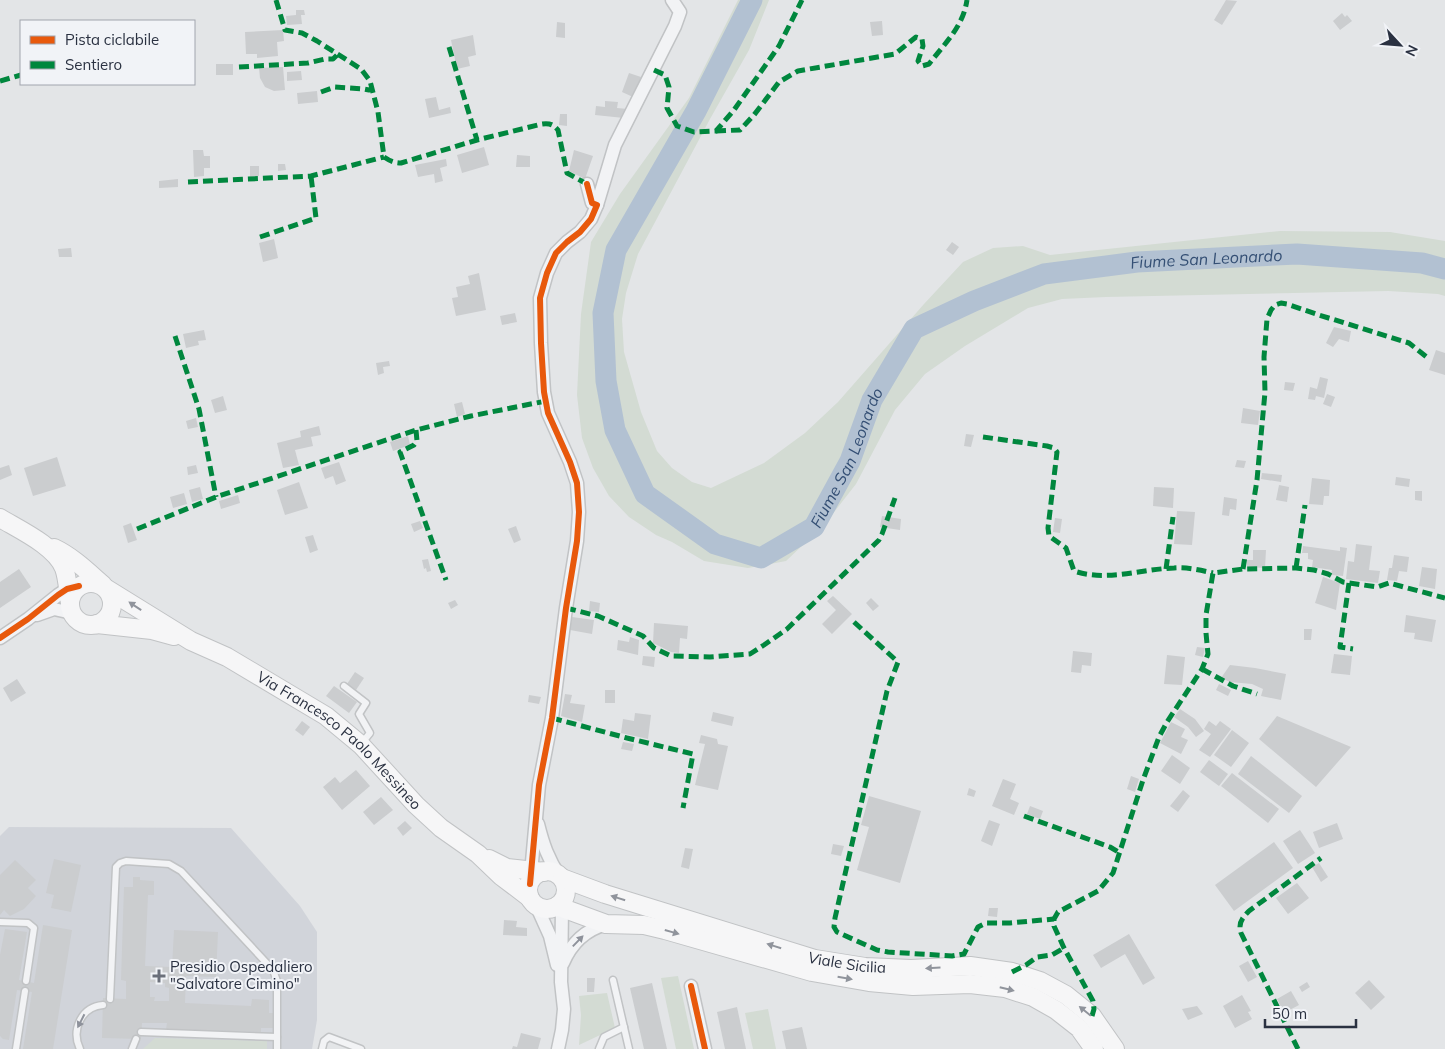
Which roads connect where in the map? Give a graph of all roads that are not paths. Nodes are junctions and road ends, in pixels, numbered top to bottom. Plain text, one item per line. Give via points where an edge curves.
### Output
1 (672, 0) edge
2 (587, 184) dead end
3 (597, 205) junction
4 (0, 518) edge
5 (35, 540) junction
6 (105, 587) junction
7 (69, 593) junction
8 (28, 619) junction
9 (97, 624) junction
10 (0, 638) edge
11 (191, 641) junction
12 (344, 686) dead end
13 (361, 745) junction
14 (536, 815) junction
15 (478, 854) junction
16 (542, 883) junction
17 (561, 904) junction
18 (0, 922) edge
19 (606, 924) junction
20 (561, 968) junction
21 (612, 980) dead end
22 (26, 982) dead end
23 (561, 982) junction
24 (691, 986) dead end
25 (24, 991) dead end
26 (110, 999) dead end
27 (103, 1005) dead end
28 (624, 1027) junction
29 (142, 1032) dead end
30 (277, 1037) junction
31 (136, 1039) dead end
32 (16, 1049) edge
33 (80, 1049) edge
34 (132, 1049) edge
35 (277, 1049) edge
36 (322, 1049) edge
37 (361, 1049) edge
38 (558, 1049) edge
39 (599, 1049) edge
40 (629, 1049) edge
41 (704, 1049) edge
42 (1094, 1049) edge
43 (1115, 1049) edge

1 - 3 street via 680,12 675,26 615,145
2 - 3 street via 592,203
3 - 14 street via 580,232 556,253 540,298 544,392 548,412 577,483 580,512
4 - 5 main road
5 - 6 main road via 62,552
5 - 7 main road via 59,559
6 - 7 main road via 94,582
6 - 9 main road via 111,595 112,609 104,621
11 -> 6 main road
7 - 8 street
7 - 8 street via 54,609
7 - 9 main road via 75,617 87,625
8 - 10 street
9 - 11 main road via 152,630
11 - 13 main road, Via Francesco Paolo Messineo via 227,657 326,716
12 - 13 lane via 366,703 359,714 370,733
13 - 15 main road, Via Francesco Paolo Messineo via 441,828
14 - 16 street
14 - 16 street via 550,862
15 - 16 main road
15 - 16 main road via 501,876
16 - 17 main road via 566,888
16 - 17 main road, Viale Sicilia via 546,909
16 - 23 street
43 -> 16 main road, Viale Sicilia via 1092,1016 1066,995 1040,981 1012,972 970,966 911,970 866,967 816,958 605,894
17 - 19 main road, Viale Sicilia
17 - 20 street
18 - 22 lane via 28,923 34,928
20 -> 19 street via 579,939 590,930
19 -> 42 main road, Viale Sicilia via 644,925 812,972 869,982 1005,988 1033,997 1056,1010 1079,1028
20 - 23 street
21 - 28 lane
23 - 38 street via 564,1010
24 - 41 street
25 - 32 lane
26 - 30 lane via 116,867 126,861 169,864 181,871 273,970 277,980
27 -> 33 lane via 90,1009 78,1024 76,1033
28 - 39 lane via 604,1037
28 - 40 lane
29 - 30 lane
30 - 35 lane
31 - 34 lane
36 - 37 lane via 324,1041 330,1037

